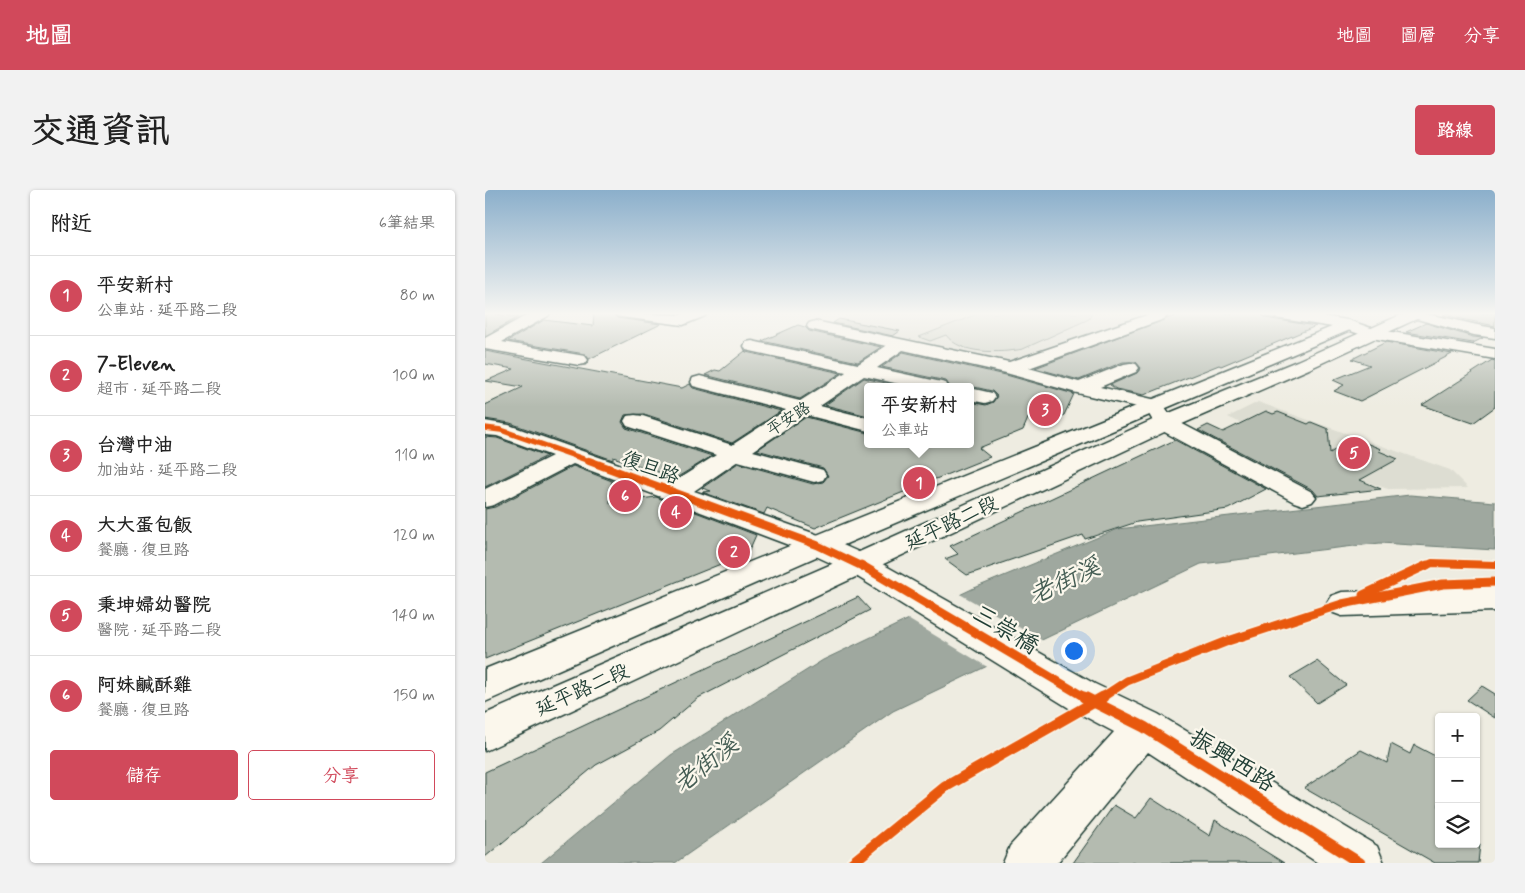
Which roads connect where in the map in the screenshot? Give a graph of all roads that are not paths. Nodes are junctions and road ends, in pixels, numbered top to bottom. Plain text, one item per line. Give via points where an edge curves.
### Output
1 (488, 344) edge
2 (901, 344) edge
3 (903, 344) edge
4 (1078, 344) edge
5 (1335, 344) edge
6 (1454, 344) edge
7 (752, 346) dead end
8 (1495, 354) edge
9 (579, 360) dead end
10 (1010, 368) junction
11 (1130, 368) dead end
12 (861, 370) junction
13 (700, 382) dead end
14 (921, 383) edge
15 (1080, 388) junction
16 (802, 409) junction
17 (1160, 414) junction
18 (635, 421) dead end
19 (864, 424) edge
20 (485, 428) edge
21 (734, 453) junction
22 (572, 455) junction
23 (814, 475) dead end
24 (674, 493) junction
25 (1303, 497) dead end
26 (485, 499) edge
27 (817, 545) junction
28 (859, 564) junction
29 (1495, 598) edge
30 (1342, 604) dead end
31 (485, 686) edge
32 (1082, 696) joint
33 (1144, 727) junction
34 (485, 732) edge
35 (1027, 863) edge
36 (1360, 863) edge

1 - 9 main road
2 - 12 main road, 平安路
3 - 10 main road
4 - 10 main road
5 - 17 main road, 延平路二段 via 1303,366
6 - 8 main road
7 - 12 main road
10 - 15 main road
11 - 15 main road
12 - 14 main road
12 - 16 main road, 平安路
13 - 16 main road
15 - 17 main road
16 - 19 main road
16 - 21 main road, 平安路
17 - 25 main road
17 - 27 main road, 延平路二段
17 - 28 main road, 延平路二段
18 - 21 main road
20 - 22 main road, 復旦路 via 501,430
21 - 23 main road
21 - 24 main road, 平安路
22 - 24 main road, 復旦路
22 - 26 main road
24 - 27 main road, 復旦路
27 - 28 main road, 復旦路
27 - 31 main road, 延平路二段
28 - 32 main road, 三崇橋
28 - 34 main road, 延平路二段
29 - 30 main road
32 - 33 main road, 振興西路
33 - 35 main road
33 - 36 main road, 振興西路

